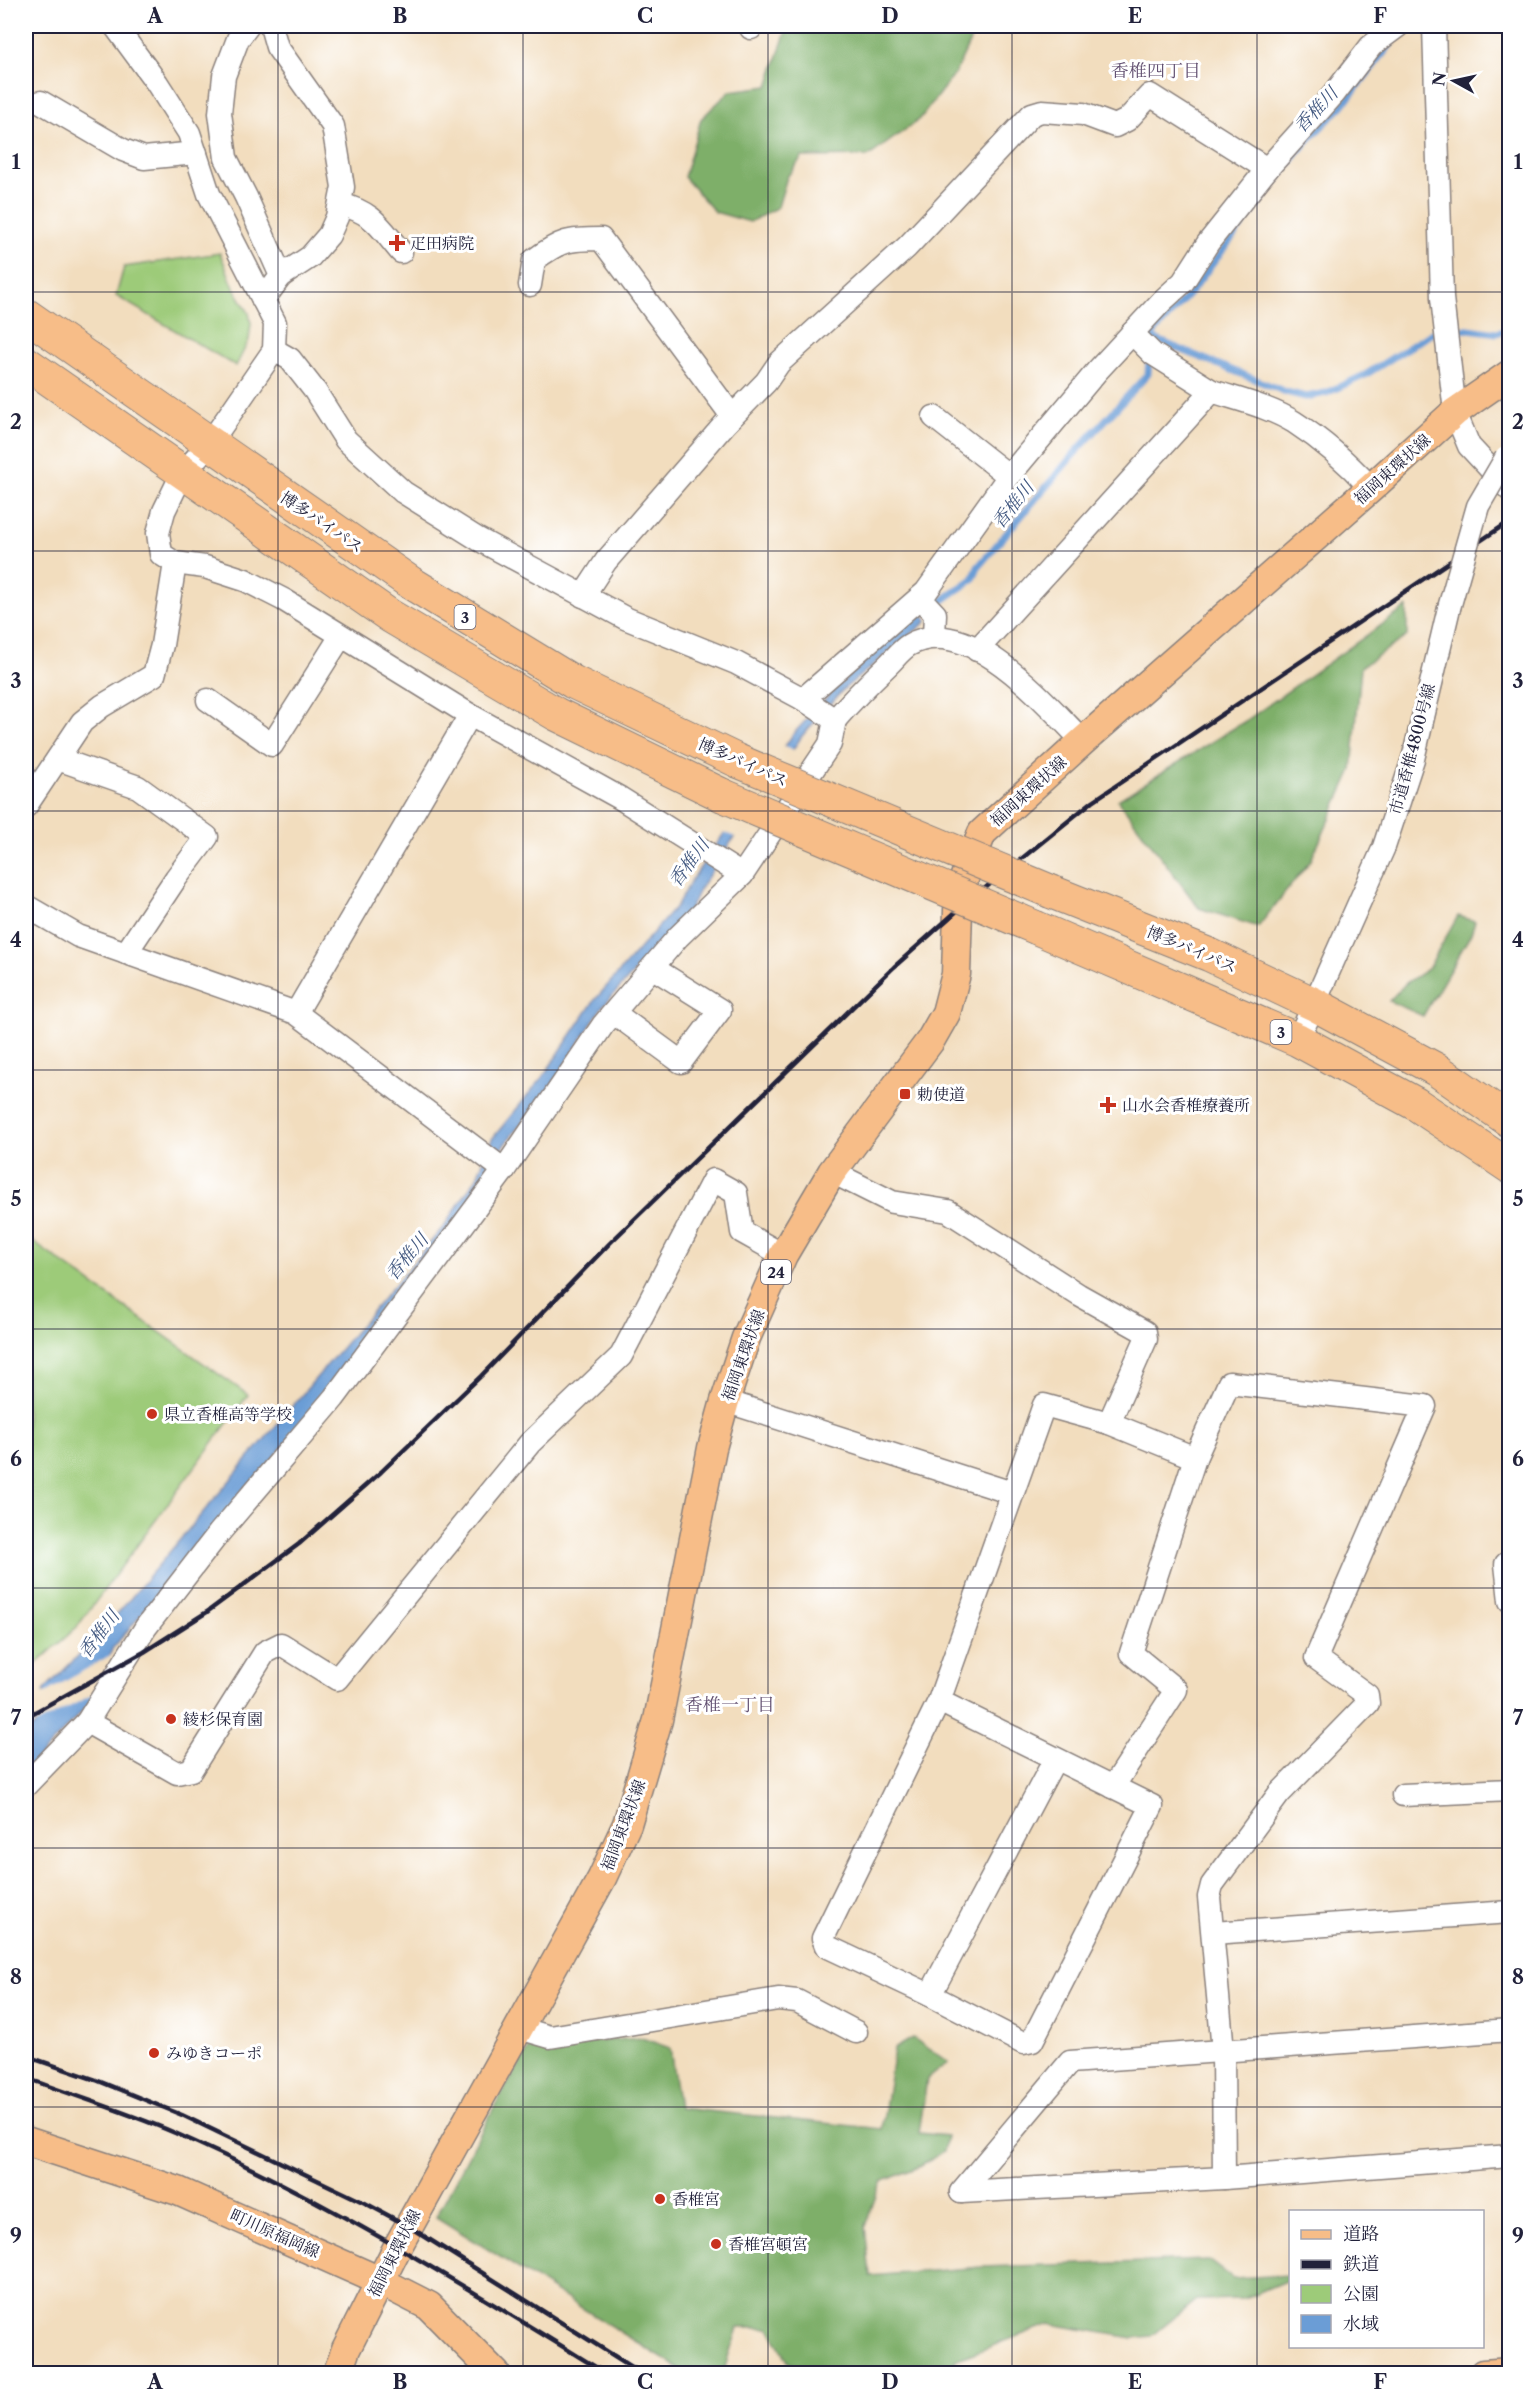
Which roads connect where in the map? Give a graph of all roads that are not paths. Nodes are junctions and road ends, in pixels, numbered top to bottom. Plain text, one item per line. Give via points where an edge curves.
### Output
1 (115, 26) edge
2 (248, 26) edge
3 (271, 26) edge
4 (1398, 26) edge
5 (1434, 26) edge
6 (40, 102) dead end
7 (196, 153) junction
8 (1267, 169) junction
9 (340, 204) junction
10 (401, 252) dead end
11 (281, 276) junction
12 (530, 285) dead end
13 (263, 300) junction
14 (26, 315) edge
15 (1132, 333) junction
16 (274, 350) junction
17 (26, 363) edge
18 (1509, 374) edge
19 (1212, 391) junction
20 (1455, 412) junction
21 (732, 416) junction
22 (934, 417) dead end
23 (210, 443) junction
24 (1508, 456) edge
25 (182, 474) junction
26 (1009, 476) junction
27 (1371, 488) junction
28 (1509, 490) edge
29 (175, 563) junction
30 (584, 596) junction
31 (920, 598) junction
32 (341, 636) junction
33 (934, 636) junction
34 (977, 650) junction
35 (803, 699) junction
36 (208, 700) dead end
37 (470, 716) junction
38 (835, 720) junction
39 (1083, 741) junction
40 (58, 759) junction
41 (26, 806) edge
42 (742, 875) junction
43 (26, 906) edge
44 (126, 953) junction
45 (652, 968) junction
46 (1314, 1004) junction
47 (296, 1013) junction
48 (614, 1014) junction
49 (1298, 1040) junction
50 (1509, 1120) edge
51 (1509, 1167) edge
52 (504, 1170) junction
53 (832, 1172) junction
54 (783, 1255) junction
55 (725, 1401) junction
56 (1109, 1423) junction
57 (1195, 1458) junction
58 (1012, 1493) junction
59 (1509, 1563) edge
60 (1509, 1601) edge
61 (939, 1701) junction
62 (87, 1722) junction
63 (1055, 1759) junction
64 (26, 1785) edge
65 (1113, 1787) junction
66 (1509, 1790) edge
67 (1403, 1795) dead end
68 (1509, 1912) edge
69 (1213, 1933) junction
70 (930, 1995) junction
71 (519, 2028) junction
72 (1509, 2030) edge
73 (856, 2032) dead end
74 (1223, 2051) junction
75 (26, 2141) edge
76 (1509, 2157) edge
77 (1224, 2178) junction
78 (380, 2281) junction
79 (1509, 2372) edge
80 (337, 2373) edge
81 (496, 2373) edge
82 (1483, 2373) edge

1 - 7 street via 189,133
2 - 11 street via 238,39 224,76 220,113 226,158
3 - 9 street via 277,47 333,126 344,188
4 - 8 street via 1371,46
5 - 20 street via 1442,298
6 - 7 street via 144,158
7 - 13 street via 209,194
8 - 15 street via 1208,243 1183,282
8 - 21 street via 1150,95 1127,120 1115,126 1083,114 1032,114 907,247 779,363
9 - 10 street via 372,218
9 - 11 street via 329,235 310,257
11 - 13 street
12 - 21 street via 534,260 554,246 571,239 601,239
13 - 16 street via 275,323
14 - 23 highway, 博多バイパス / 3
15 - 19 street via 1149,350
15 - 26 street
16 - 23 street
16 - 30 street via 290,358 346,440 403,492 478,539
17 - 25 highway, 3
18 - 20 main road, 福岡東環状線 / 24
19 - 27 street via 1295,423
19 - 34 street
20 - 27 main road, 福岡東環状線 / 24
20 - 28 street via 1469,446
21 - 30 street via 606,561
22 - 26 street
23 - 25 street
23 - 46 highway, 博多バイパス / 3, bridge via 411,583 573,682 738,761 1210,955
24 - 46 street, 市道香椎4800号線, bridge via 1478,506 1413,759 1384,846
25 - 29 street via 158,533 160,554
25 - 49 highway, 3, bridge via 390,616 556,714 722,795
26 - 31 street
27 - 39 main road, 福岡東環状線 / 24
29 - 32 street via 205,567 245,580
29 - 40 street via 154,675 82,722
30 - 35 street via 625,618 736,663
31 - 33 street via 935,614
31 - 35 street
32 - 36 street via 272,745
32 - 37 street
33 - 34 street via 958,640
33 - 38 street via 908,645
34 - 39 street via 987,653 1018,678
35 - 38 street
37 - 42 street via 620,798
37 - 47 street
38 - 42 street via 830,744
39 - 53 main road, 福岡東環状線 / 24 via 982,833 964,879 958,910 956,974 946,1013 930,1041
40 - 41 street
40 - 44 street via 138,787 207,837
42 - 45 street
43 - 44 street via 78,936
44 - 47 street
45 - 48 street
45 - 48 street via 720,1010 681,1062
46 - 49 street, 市道香椎4800号線
46 - 50 highway, 博多バイパス / 3 via 1437,1071
47 - 52 street
48 - 52 street
49 - 51 highway, 3 via 1416,1104
52 - 62 street via 334,1398 219,1533 146,1627
53 - 54 main road, 福岡東環状線 / 24
53 - 56 street via 892,1202 948,1211 1145,1332 1146,1340
54 - 55 main road, 福岡東環状線 / 24 via 746,1338
54 - 62 street via 742,1232 736,1193 713,1180 621,1356 530,1443 337,1679 280,1644 265,1652 191,1770 177,1773
55 - 58 street
55 - 71 main road, 福岡東環状線 / 24 via 712,1448 658,1720 627,1824 602,1878
56 - 57 street
56 - 58 street via 1044,1406
57 - 65 street via 1131,1653 1176,1690
57 - 69 street via 1229,1383 1425,1406 1317,1658 1367,1695 1368,1703 1279,1794 1212,1885 1209,1897
58 - 61 street
59 - 60 street
61 - 63 street
61 - 70 street via 822,1938 826,1946
62 - 64 street
63 - 65 street
63 - 70 street
65 - 70 street via 1152,1806 1032,2041 1023,2043
66 - 67 street
68 - 69 street
69 - 74 street
71 - 73 street via 550,2037 778,2000 797,2001
71 - 78 main road, 福岡東環状線 / 24
72 - 74 street
74 - 77 street
74 - 77 street via 1070,2062 961,2192
75 - 78 main road, 町川原福岡線 via 178,2191
76 - 77 street
78 - 80 main road, 福岡東環状線 / 24
78 - 81 main road, 町川原福岡線 via 429,2306
79 - 82 main road

